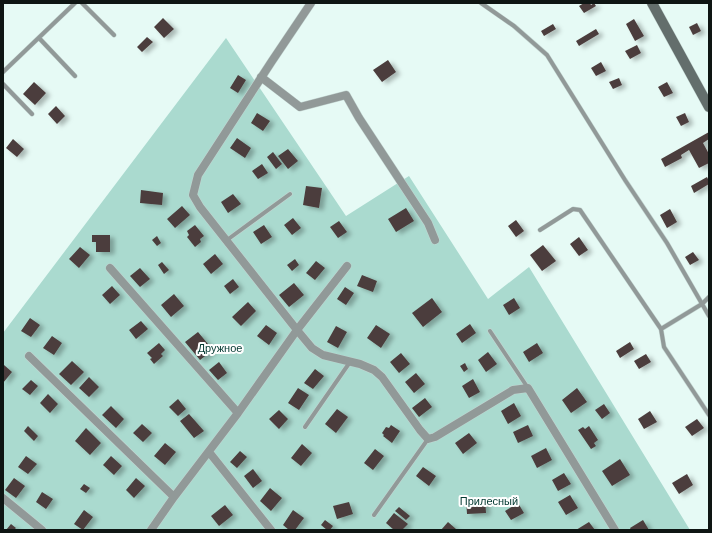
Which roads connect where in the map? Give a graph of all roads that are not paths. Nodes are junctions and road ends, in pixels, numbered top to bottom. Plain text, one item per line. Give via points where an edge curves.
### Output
1 (75, 3) edge
2 (82, 3) edge
3 (311, 3) edge
4 (481, 3) edge
5 (652, 3) edge
6 (114, 35) dead end
7 (38, 38) junction
8 (3, 72) edge
9 (75, 76) dead end
10 (262, 78) junction
11 (3, 84) edge
12 (709, 107) edge
13 (32, 114) dead end
14 (290, 194) dead end
15 (540, 230) dead end
16 (226, 240) junction
17 (436, 240) dead end
18 (347, 266) dead end
19 (110, 268) dead end
20 (709, 297) edge
21 (702, 304) junction
22 (709, 316) edge
23 (661, 329) junction
24 (297, 330) junction
25 (490, 331) dead end
26 (29, 356) dead end
27 (350, 361) junction
28 (528, 388) junction
29 (238, 413) junction
30 (709, 415) edge
31 (305, 428) dead end
32 (428, 439) junction
33 (209, 452) junction
34 (174, 497) junction
35 (3, 498) edge
36 (374, 515) dead end
37 (42, 530) edge
38 (151, 530) edge
39 (271, 530) edge
40 (615, 530) edge

1 - 7 lane
2 - 6 lane
3 - 10 street
4 - 21 lane via 514,26 547,55 667,243
5 - 12 street
7 - 8 lane
7 - 9 lane
10 - 16 street via 198,175 193,195
10 - 17 street via 300,106 346,95 428,223
11 - 13 lane
14 - 16 lane
15 - 23 lane via 573,209 580,210
16 - 24 street
18 - 24 street
19 - 29 street
20 - 21 lane
21 - 22 lane
21 - 23 lane
23 - 30 lane via 664,347
24 - 27 street via 312,348 323,355
24 - 29 street
25 - 28 lane
26 - 34 street
27 - 31 lane
27 - 32 street via 374,370 382,377
28 - 32 street via 513,390 435,438
28 - 40 street
29 - 33 street
32 - 36 lane
33 - 34 street
33 - 39 street
34 - 38 street
35 - 37 street

